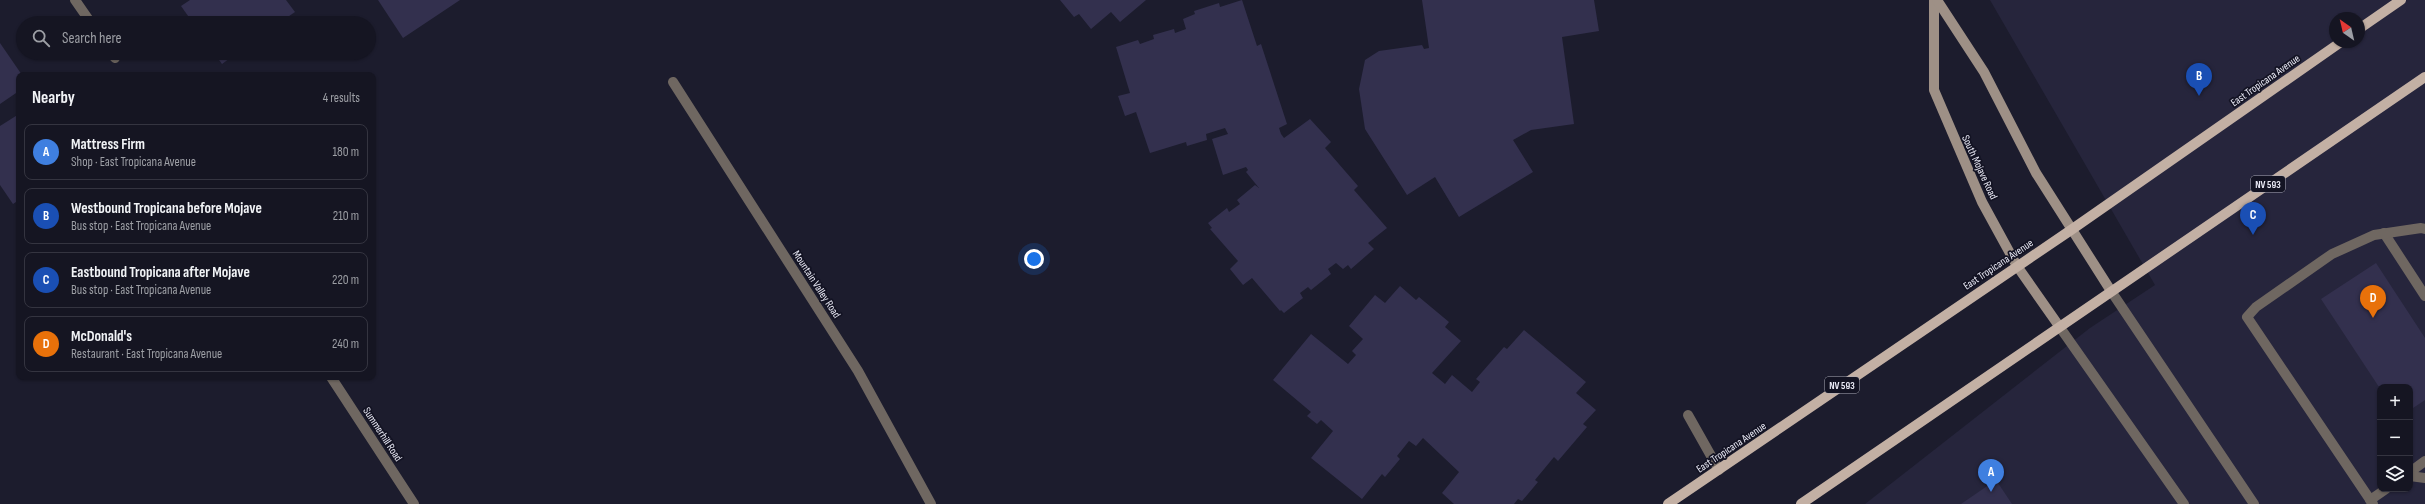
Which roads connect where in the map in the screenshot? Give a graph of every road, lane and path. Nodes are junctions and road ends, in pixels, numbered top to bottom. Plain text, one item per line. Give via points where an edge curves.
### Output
1 (75, 0) edge
2 (1935, 0) edge
3 (2401, 0) edge
4 (86, 16) edge
5 (2365, 25) edge
6 (2332, 48) edge
7 (2425, 77) edge
8 (673, 82) dead end
9 (2425, 229) edge
10 (2071, 230) junction
11 (2384, 233) junction
12 (2017, 266) junction
13 (2111, 292) junction
14 (2425, 296) edge
15 (2059, 326) junction
16 (333, 380) edge
17 (1688, 416) dead end
18 (2425, 461) edge
19 (1719, 470) junction
20 (2413, 470) edge
21 (2413, 476) edge
22 (2425, 478) edge
23 (2383, 492) edge
24 (2372, 502) edge
25 (414, 504) edge
26 (931, 504) edge
27 (1668, 504) edge
28 (1801, 504) edge
29 (2184, 504) edge
30 (2254, 504) edge

1 - 4 street
2 - 10 street, South Mojave Road via 1984,72 2018,142
2 - 12 street, South Mojave Road via 1934,90 1968,173
3 - 5 main road
6 - 10 main road, East Tropicana Avenue / NV 593
7 - 13 main road, NV 593
8 - 26 street, Mountain Valley Road via 858,371
9 - 11 street
10 - 12 main road, East Tropicana Avenue / NV 593
10 - 13 street, South Mojave Road
11 - 14 street
11 - 24 street via 2332,254 2247,316
12 - 15 street, South Mojave Road
12 - 19 main road, East Tropicana Avenue / NV 593
13 - 15 main road, NV 593
13 - 30 street
15 - 28 main road, NV 593
15 - 29 street
16 - 25 street, Summerhill Road
17 - 19 street
18 - 20 street
19 - 27 main road, East Tropicana Avenue / NV 593
21 - 22 street
23 - 24 street

